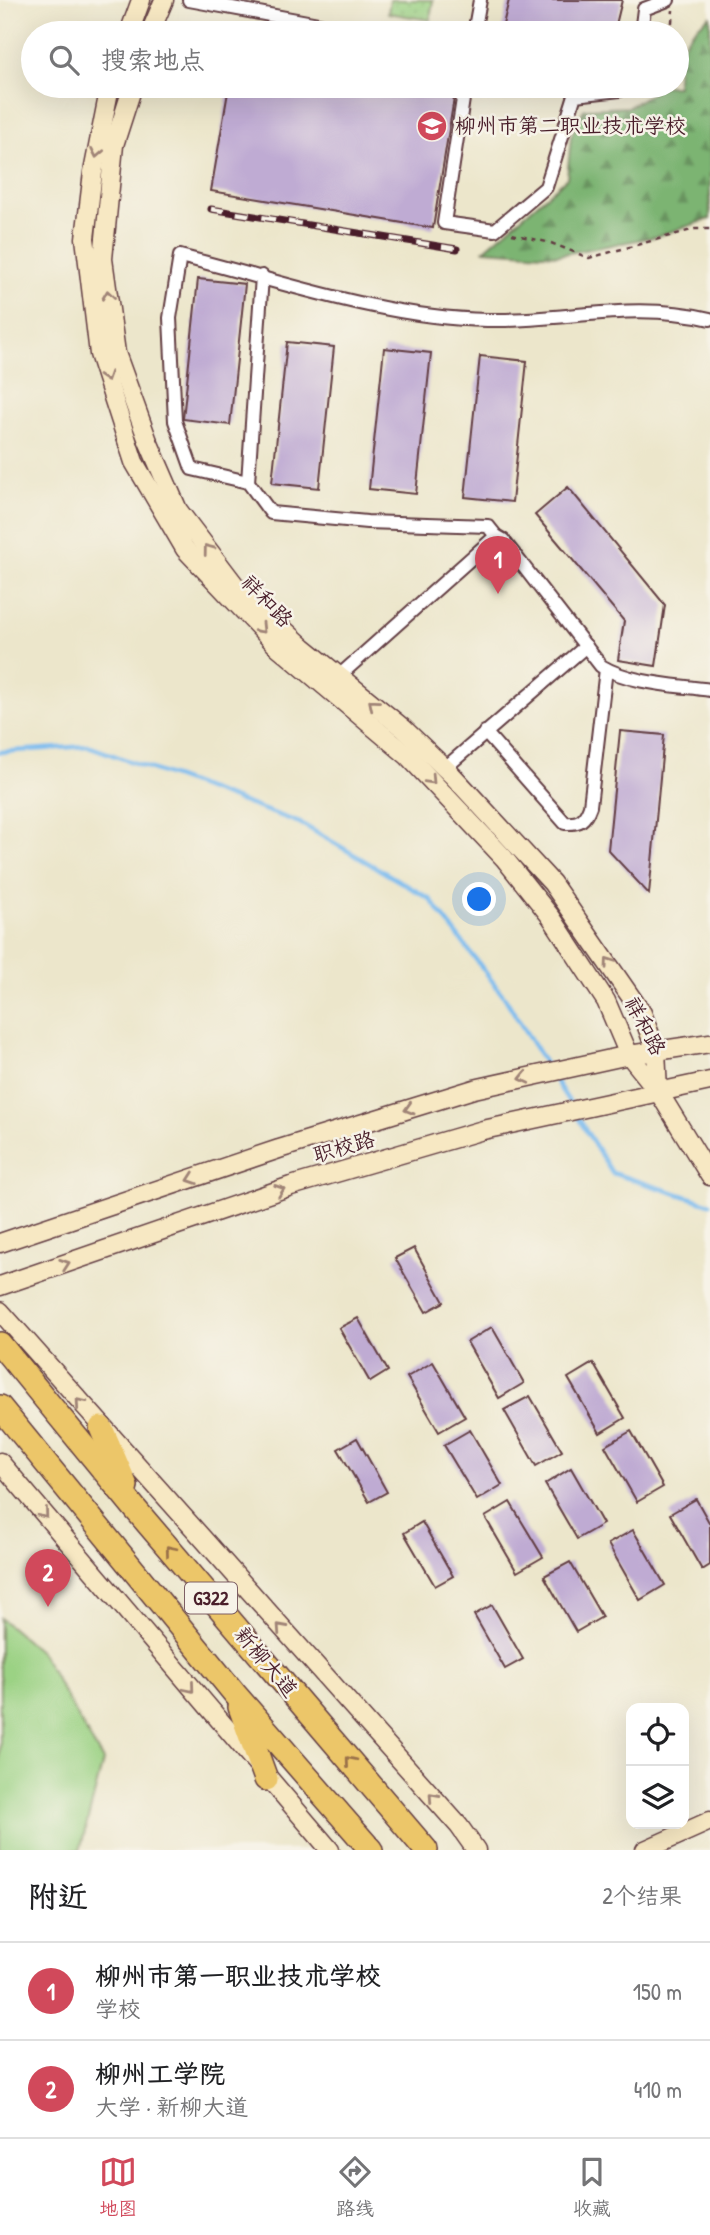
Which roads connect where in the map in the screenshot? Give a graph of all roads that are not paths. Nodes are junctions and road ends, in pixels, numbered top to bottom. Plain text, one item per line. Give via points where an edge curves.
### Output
1 (141, 0) edge
2 (164, 0) edge
3 (189, 0) edge
4 (480, 0) edge
5 (670, 0) edge
6 (242, 5) edge
7 (133, 21) edge
8 (155, 21) edge
9 (313, 21) edge
10 (476, 21) edge
11 (642, 21) edge
12 (108, 98) edge
13 (129, 98) edge
14 (463, 98) edge
15 (574, 98) edge
16 (262, 276) junction
17 (710, 319) edge
18 (248, 482) junction
19 (496, 536) junction
20 (586, 646) junction
21 (606, 669) junction
22 (339, 676) junction
23 (710, 690) edge
24 (485, 732) junction
25 (445, 768) junction
26 (710, 1043) edge
27 (656, 1051) junction
28 (629, 1055) junction
29 (710, 1081) edge
30 (658, 1091) junction
31 (710, 1176) edge
32 (0, 1243) edge
33 (0, 1286) edge
34 (0, 1311) edge
35 (0, 1345) edge
36 (0, 1407) edge
37 (101, 1428) junction
38 (0, 1462) edge
39 (137, 1511) junction
40 (235, 1694) junction
41 (266, 1779) junction
42 (710, 1821) edge
43 (330, 1850) edge
44 (371, 1850) edge
45 (426, 1850) edge
46 (476, 1850) edge
47 (645, 1850) edge

1 - 7 main road
2 - 8 main road
3 - 6 street
4 - 10 street
5 - 11 street via 644,9
6 - 9 street
12 -> 28 main road, 祥和路 via 85,238 99,354 134,462 185,549 276,645 408,756 504,858 551,917 606,1002
22 -> 13 main road, 祥和路 via 235,584 178,510 116,353 103,259 114,145
14 - 15 street via 444,223 495,230 546,187
16 - 17 street via 361,305 486,320 611,310 674,311
16 - 18 street
16 - 18 street via 180,256 170,318 175,421 192,469
18 - 19 street via 271,513 488,526
19 - 20 street
19 - 22 street
20 - 21 street
20 - 24 street
21 - 23 street
21 - 24 street via 590,806 577,824 565,823 547,806
25 -> 22 main road, 祥和路
24 - 25 street
27 -> 25 main road, 祥和路 via 627,988 552,883
26 - 27 main road, 职校路
27 - 28 main road, 职校路
27 - 30 main road, 祥和路
28 - 30 main road, 祥和路
28 -> 32 main road, 职校路 via 474,1089
29 - 30 main road, 职校路
30 - 31 main road
33 -> 30 main road, 职校路 via 291,1186 483,1130
37 -> 34 main road
35 - 39 highway, 新柳大道 / G322
36 - 40 highway, 新柳大道 / G322
37 - 39 highway
46 -> 37 main road
38 -> 41 main road
45 -> 39 highway, 新柳大道 / G322
40 - 41 highway
40 - 44 highway, 新柳大道 / G322
41 - 43 main road
42 - 47 main road

